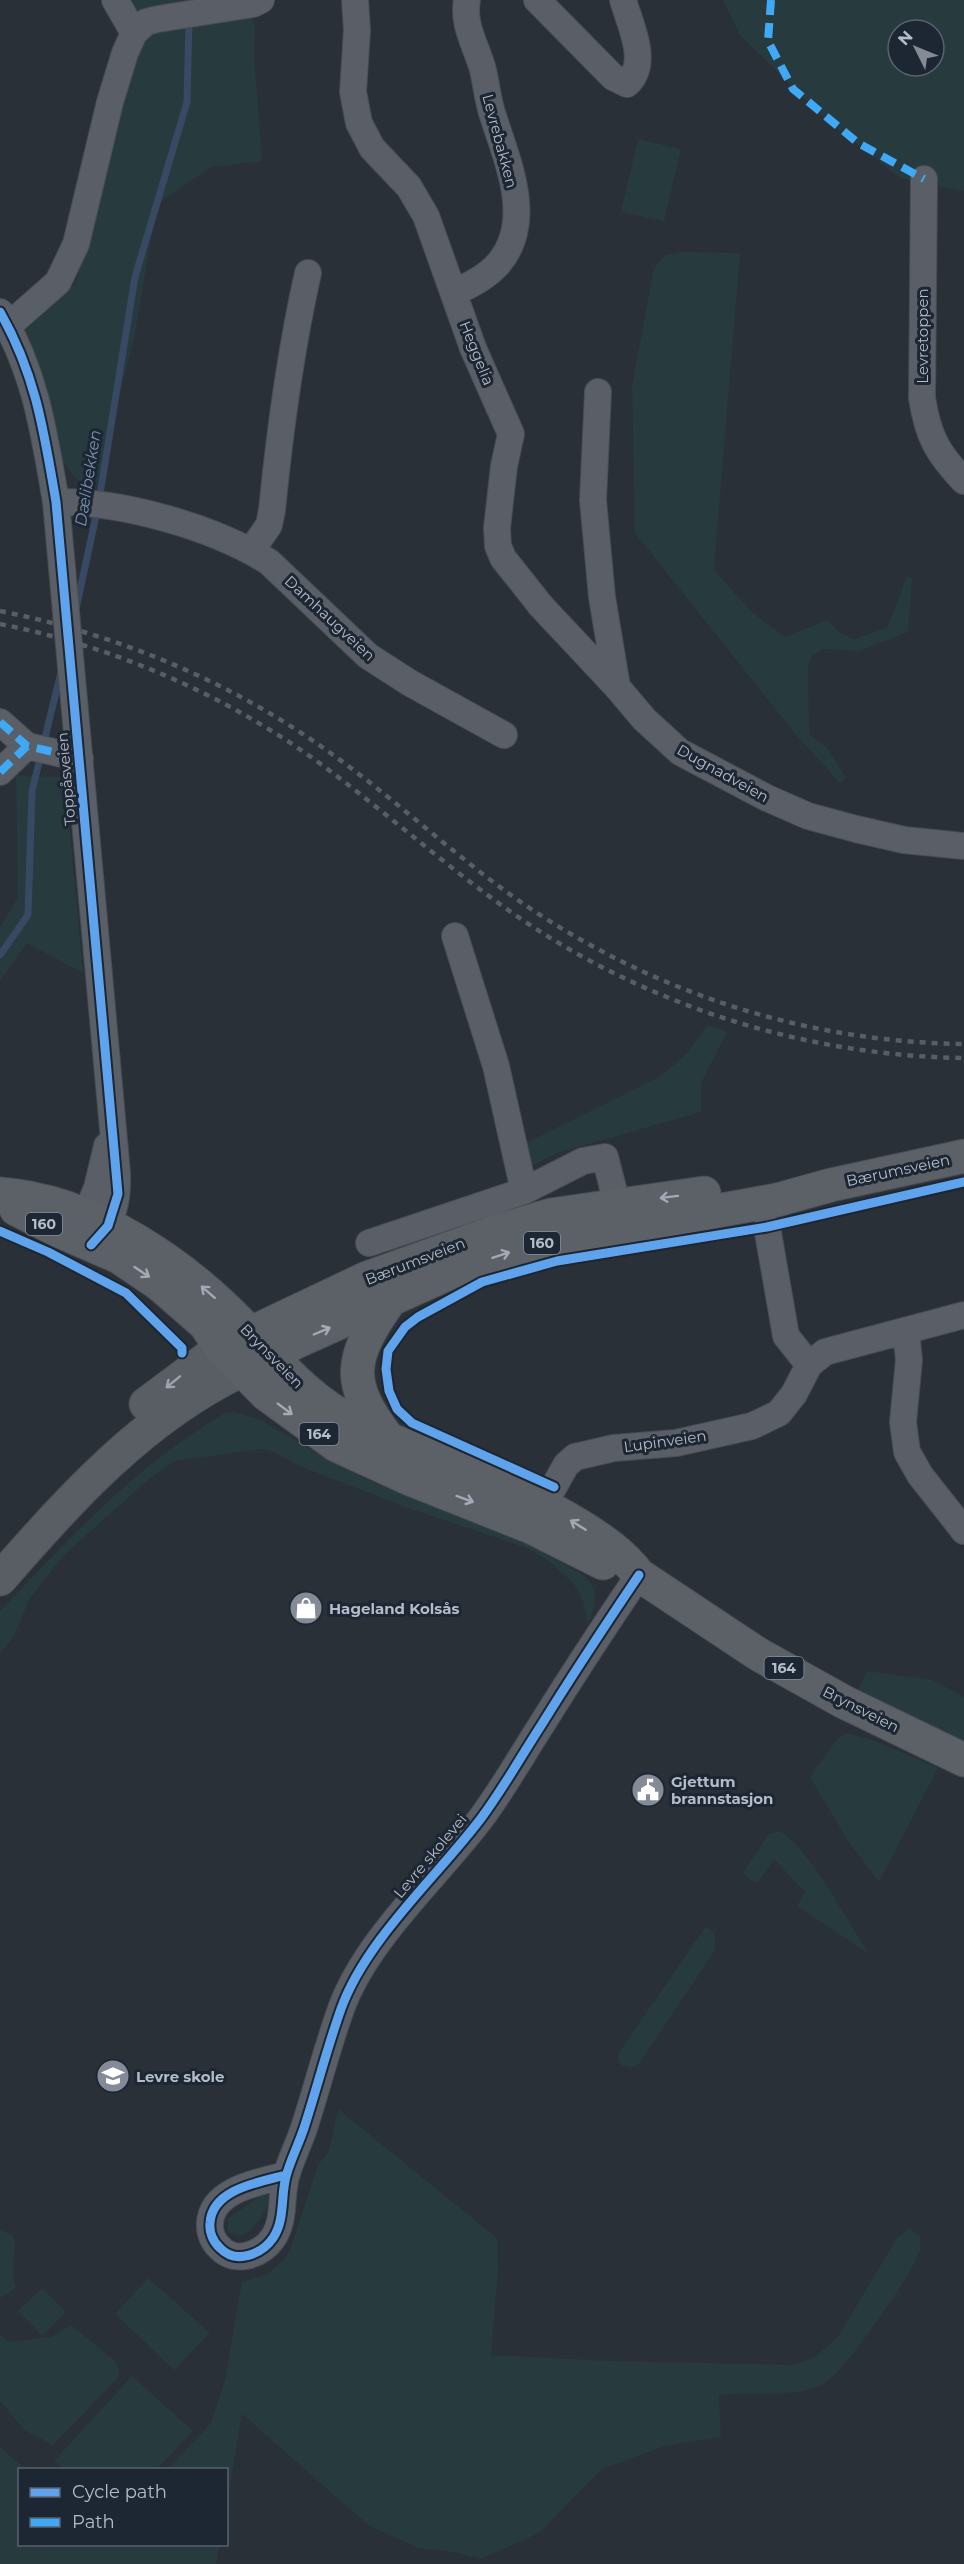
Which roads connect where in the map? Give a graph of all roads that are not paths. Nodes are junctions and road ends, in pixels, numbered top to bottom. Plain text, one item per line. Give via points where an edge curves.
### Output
1 (115, 0) edge
2 (355, 0) edge
3 (467, 0) edge
4 (537, 0) edge
5 (623, 0) edge
6 (257, 2) edge
7 (140, 28) junction
8 (924, 179) dead end
9 (308, 273) dead end
10 (454, 293) junction
11 (4, 319) edge
12 (598, 392) dead end
13 (964, 481) edge
14 (56, 502) junction
15 (251, 551) junction
16 (617, 687) junction
17 (0, 722) edge
18 (504, 735) dead end
19 (27, 746) junction
20 (80, 758) junction
21 (0, 772) edge
22 (964, 846) edge
23 (455, 936) dead end
24 (964, 1156) edge
25 (524, 1191) junction
26 (0, 1196) edge
27 (620, 1216) junction
28 (767, 1227) dead end
29 (95, 1229) junction
30 (369, 1243) dead end
31 (388, 1302) junction
32 (964, 1315) edge
33 (906, 1331) junction
34 (245, 1352) junction
35 (809, 1365) junction
36 (387, 1437) junction
37 (537, 1516) junction
38 (964, 1531) edge
39 (0, 1552) edge
40 (639, 1575) junction
41 (0, 1579) edge
42 (964, 1760) edge
43 (286, 2175) dead end

1 - 7 street
2 - 10 street, Heggelia via 352,92 359,123 372,148 409,188 426,216
3 - 10 street, Levrebakken via 468,24 513,177 516,205 515,227 499,263 480,280
4 - 5 street via 613,77 627,84 637,67 637,48
6 - 7 street
7 - 11 street via 125,53 110,102 68,265 58,282
8 - 13 street, Levretoppen via 922,398 927,428 942,456
9 - 15 street via 289,363 271,518
10 - 16 street, Heggelia via 511,434 504,466 498,546 541,606
11 - 14 street, Toppåsveien via 39,404
12 - 16 street via 593,500 602,597
14 - 15 street, Damhaugveien via 86,501 122,507 208,532
14 - 20 street, Toppåsveien
15 - 18 street, Damhaugveien via 269,562 368,656
16 - 22 street, Dugnadveien via 680,752 767,798 808,816 856,829 904,840
17 - 19 street
19 - 20 street
19 - 21 street
20 - 29 street, Toppåsveien via 118,1194
23 - 25 street via 496,1066
24 - 27 main road, Bærumsveien / 160 via 831,1185 764,1187
25 - 27 street, Bærumsveien via 583,1161 605,1157
25 - 30 street, Bærumsveien
26 - 29 main road, Brynsveien / 160 via 18,1210
31 -> 27 main road, Bærumsveien / 160 via 465,1266
27 - 34 main road, Bærumsveien / 160 via 552,1215 445,1249 367,1278
28 - 35 street via 786,1336
29 - 34 main road, Brynsveien / 160 via 119,1257 168,1290 205,1324
34 -> 31 main road, Bærumsveien / 160
31 - 36 main road via 364,1342 357,1380 370,1415
32 - 33 street
33 - 35 street via 825,1352
33 - 38 street via 909,1360 903,1422 908,1452 920,1475
34 - 36 main road, Brynsveien / 164 via 352,1422
34 -> 37 main road, Brynsveien / 164 via 266,1394 336,1444 410,1479
34 -> 39 main road, Bærumsveien via 192,1367 123,1422 72,1469
34 - 41 main road, Bærumsveien via 99,1472
35 - 37 street, Lupinveien via 779,1413 752,1426 676,1443 614,1448 575,1457 566,1465
36 - 37 main road, Brynsveien / 164 via 478,1474
37 - 40 main road, Brynsveien / 164 via 614,1569
40 - 42 main road, Brynsveien / 164 via 758,1654 844,1702
40 - 43 street, Levre skolevei via 502,1789 358,1973 342,2006

